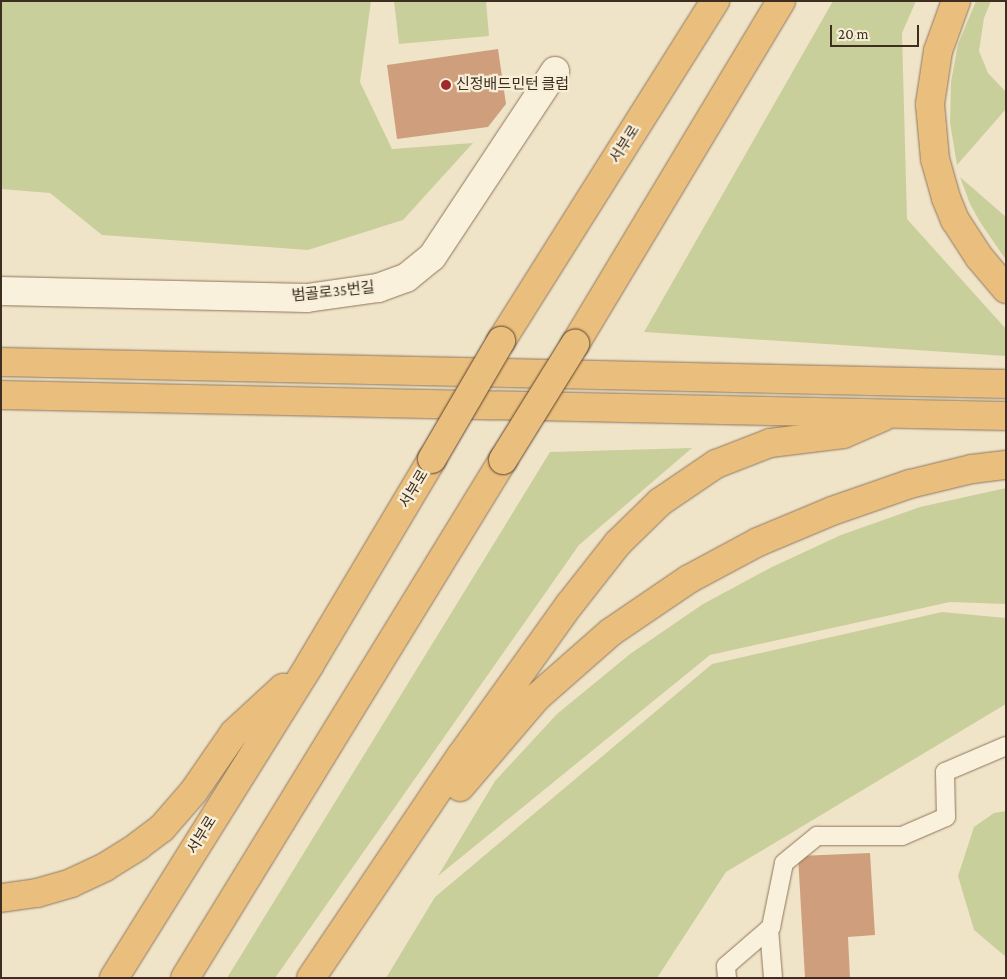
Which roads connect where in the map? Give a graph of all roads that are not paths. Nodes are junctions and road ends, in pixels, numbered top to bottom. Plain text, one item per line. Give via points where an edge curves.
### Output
1 (715, 1) edge
2 (781, 1) edge
3 (956, 1) edge
4 (556, 71) dead end
5 (1006, 289) edge
6 (1, 291) edge
7 (1, 362) edge
8 (1006, 384) edge
9 (1, 395) edge
10 (892, 414) junction
11 (1006, 416) edge
12 (1006, 465) edge
13 (310, 664) junction
14 (1006, 746) edge
15 (398, 851) junction
16 (1, 898) edge
17 (769, 929) junction
18 (114, 978) edge
19 (185, 978) edge
20 (311, 978) edge
21 (727, 978) edge
22 (773, 978) edge

1 - 13 highway, 서부로, bridge via 501,341
2 - 19 highway, bridge via 575,344
3 - 5 highway via 938,51 930,104 936,159 955,220 979,257
4 - 6 street, 범골로35번길 via 432,257 406,278 378,288 307,298
7 - 8 highway
9 - 10 highway
10 - 11 highway
10 - 15 highway via 844,434 770,443 716,464 660,502 618,543 570,604 461,756
12 - 15 highway via 972,469 910,484 832,511 758,542 689,579 611,632 537,697 444,805
13 - 16 highway via 234,732 194,791 162,828 138,846 70,884
13 - 18 highway, 서부로
14 - 17 lane via 945,772 946,818 902,836 817,836 784,863
15 - 20 highway
17 - 21 lane via 726,966
17 - 22 lane

